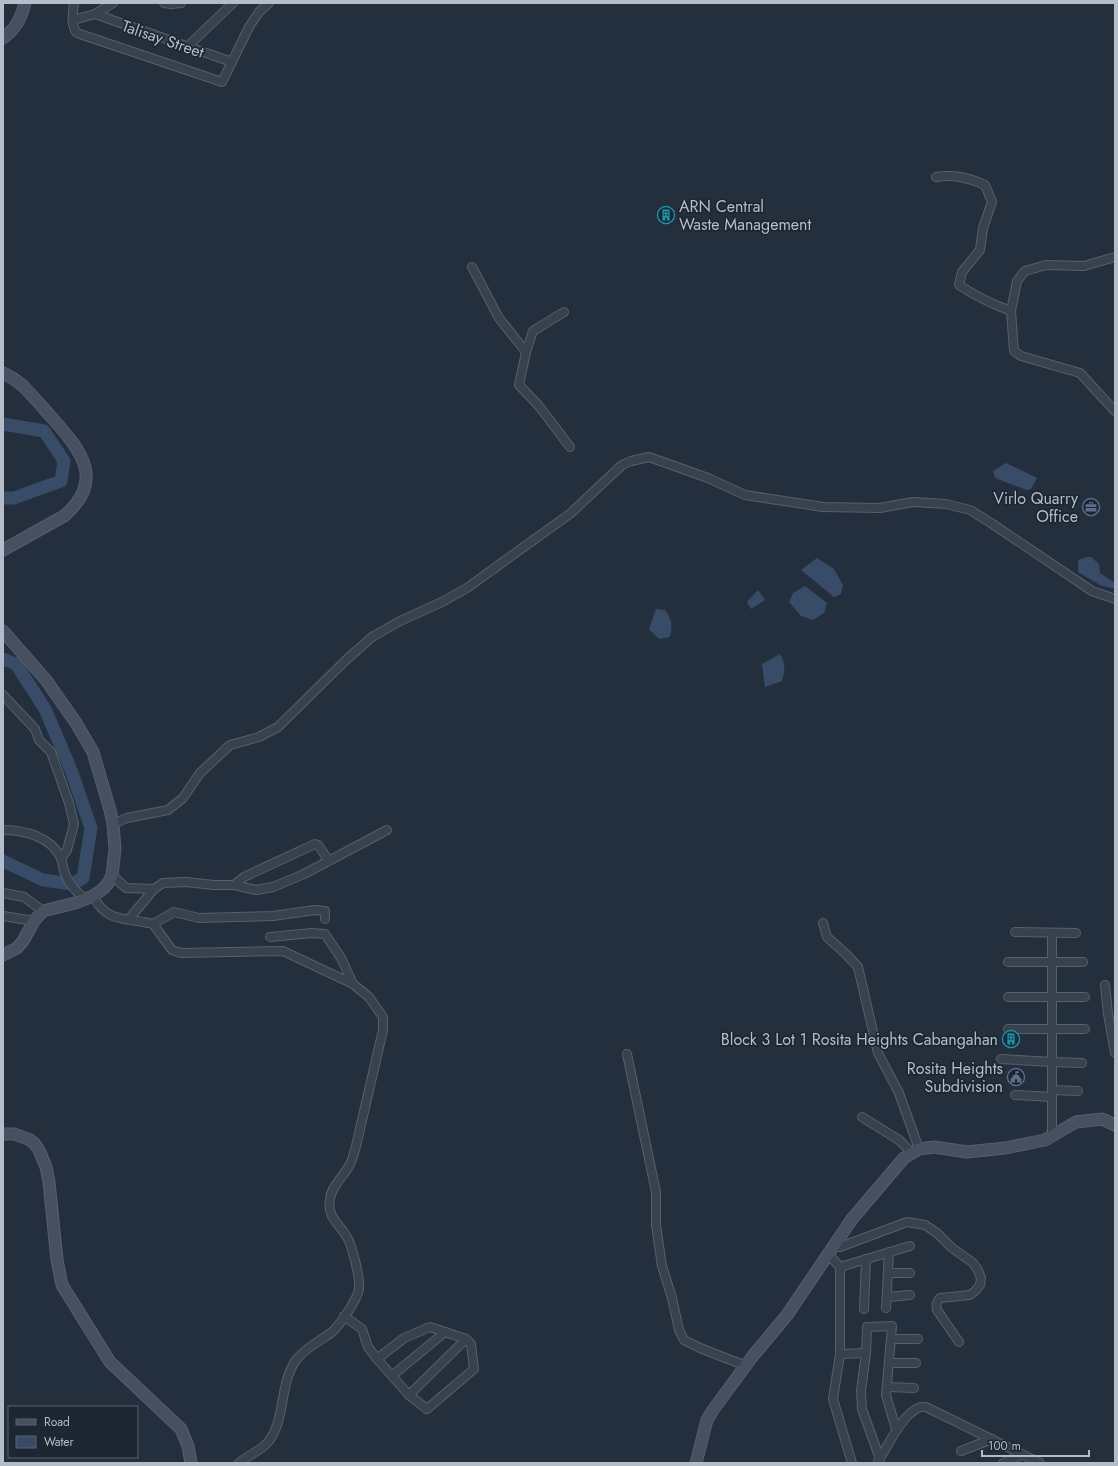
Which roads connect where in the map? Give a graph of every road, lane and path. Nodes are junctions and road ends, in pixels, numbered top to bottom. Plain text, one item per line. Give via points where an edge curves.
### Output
1 (25, 3) edge
2 (74, 3) edge
3 (113, 3) edge
4 (164, 3) edge
5 (181, 3) edge
6 (233, 3) edge
7 (269, 3) edge
8 (95, 14) junction
9 (73, 20) junction
10 (3, 38) edge
11 (187, 47) junction
12 (232, 62) junction
13 (936, 177) dead end
14 (1115, 258) edge
15 (472, 267) dead end
16 (1010, 311) junction
17 (564, 312) dead end
18 (526, 352) junction
19 (3, 373) edge
20 (1115, 411) edge
21 (570, 447) dead end
22 (3, 550) edge
23 (1115, 599) edge
24 (3, 631) edge
25 (3, 695) edge
26 (113, 824) junction
27 (3, 830) edge
28 (387, 830) dead end
29 (61, 859) junction
30 (329, 861) junction
31 (112, 875) junction
32 (234, 885) junction
33 (154, 889) junction
34 (3, 893) edge
35 (89, 898) junction
36 (44, 911) junction
37 (3, 916) edge
38 (129, 920) junction
39 (325, 920) dead end
40 (34, 921) junction
41 (823, 923) dead end
42 (153, 924) junction
43 (1015, 932) dead end
44 (1052, 933) junction
45 (1076, 933) dead end
46 (270, 937) dead end
47 (3, 955) edge
48 (1008, 962) dead end
49 (1052, 962) junction
50 (1083, 962) dead end
51 (353, 984) junction
52 (1105, 985) dead end
53 (1008, 996) dead end
54 (1052, 997) junction
55 (1085, 997) dead end
56 (1008, 1029) dead end
57 (1052, 1029) junction
58 (1085, 1029) dead end
59 (1115, 1053) edge
60 (627, 1054) dead end
61 (1001, 1059) dead end
62 (1052, 1062) junction
63 (1082, 1063) dead end
64 (1078, 1091) dead end
65 (1052, 1094) junction
66 (1015, 1095) dead end
67 (862, 1117) dead end
68 (1115, 1124) edge
69 (3, 1134) edge
70 (1052, 1136) junction
71 (916, 1151) junction
72 (910, 1246) dead end
73 (830, 1251) junction
74 (889, 1252) junction
75 (866, 1259) junction
76 (840, 1267) junction
77 (888, 1273) junction
78 (910, 1273) dead end
79 (910, 1295) dead end
80 (887, 1297) junction
81 (886, 1308) dead end
82 (864, 1309) dead end
83 (344, 1316) junction
84 (445, 1332) junction
85 (466, 1339) junction
86 (891, 1339) junction
87 (918, 1339) dead end
88 (959, 1342) dead end
89 (866, 1353) junction
90 (840, 1354) junction
91 (377, 1359) junction
92 (889, 1363) junction
93 (916, 1363) dead end
94 (746, 1366) junction
95 (393, 1376) junction
96 (887, 1387) junction
97 (914, 1388) dead end
98 (410, 1395) junction
99 (896, 1430) junction
100 (992, 1439) junction
101 (961, 1451) dead end
102 (1022, 1455) junction
103 (878, 1461) edge
104 (191, 1463) edge
105 (239, 1463) edge
106 (696, 1463) edge
107 (852, 1463) edge
108 (1003, 1463) edge
109 (1040, 1463) edge

1 - 10 main road via 18,23
2 - 9 street
3 - 8 street
4 - 5 street
6 - 11 street
7 - 12 street via 253,20
8 - 9 street
8 - 11 street, Talisay Street
9 - 12 street via 74,29 79,34 222,82
11 - 12 street, Talisay Street
13 - 16 street via 968,177 985,185 992,202 983,228 980,250 962,272 959,285 993,305
14 - 16 street via 1084,266 1046,265 1025,271 1017,281
15 - 18 street via 499,318
16 - 20 street via 1014,351 1021,356 1080,373
17 - 18 street via 533,331
18 - 21 street via 519,385 539,406
19 - 22 main road via 23,386 70,439 83,459 86,485 72,509 64,516
23 - 26 street via 1092,591 970,510 946,504 913,502 880,508 823,507 781,501 746,495 649,457 631,461 622,465 571,513 467,588 372,637 278,727 259,737 230,745 200,773 183,798 168,810 127,818
24 - 26 main road via 46,680 93,752
25 - 29 street via 35,729 39,740 51,752 74,824 67,850
26 - 31 main road via 115,850
27 - 29 street via 32,834 48,842
28 - 30 street
29 - 35 street via 66,877 73,889
30 - 32 street via 273,887 256,890
30 - 32 street via 318,844 315,844
31 - 33 street via 126,888
31 - 35 main road via 103,889
32 - 33 street via 163,883
33 - 38 street
34 - 36 street via 24,897
35 - 36 main road
35 - 38 street via 108,915
36 - 40 main road
37 - 40 street
38 - 42 street
39 - 42 street via 325,912 315,910 273,916 199,918 174,912
40 - 47 main road via 17,948
41 - 71 street via 827,937 858,967 878,1053 899,1093
42 - 51 street via 172,950 182,954 283,951
43 - 44 street
44 - 45 street
44 - 49 street
46 - 51 street via 325,934 341,958
48 - 49 street
49 - 50 street
49 - 54 street
51 - 83 street via 369,996 382,1017 383,1030 356,1146 350,1164 330,1198 331,1215 346,1235 359,1279 356,1298
52 - 59 street
53 - 54 street
54 - 55 street
54 - 57 street
56 - 57 street
57 - 58 street
57 - 62 street
60 - 94 street via 656,1192 656,1225 662,1266 680,1330 684,1340
61 - 62 street
62 - 63 street
62 - 65 street
64 - 65 street
65 - 66 street
65 - 70 street
67 - 71 street
68 - 70 main road via 1102,1119 1076,1122
69 - 104 main road via 28,1138 39,1150 46,1167 62,1285 110,1362 181,1429
70 - 71 main road via 1045,1140 1005,1148 967,1152 934,1146
71 - 73 main road via 904,1158 893,1170 852,1219
72 - 74 street
73 - 76 street
73 - 88 street via 908,1222 925,1225 937,1233 972,1262 981,1278 980,1285 970,1294 940,1298 937,1301 937,1310
73 - 94 main road via 787,1315
74 - 75 street
74 - 77 street
75 - 76 street
75 - 82 street
76 - 90 street
77 - 78 street
77 - 80 street
79 - 80 street
80 - 81 street
83 - 91 street via 362,1329 368,1347
83 - 105 street via 333,1331 309,1346 296,1359 286,1380 280,1412 270,1440 263,1448
84 - 85 street
84 - 91 street via 430,1326 404,1338
84 - 95 street
85 - 98 street
85 - 98 street via 471,1344 474,1369 426,1409
86 - 87 street
86 - 89 street via 892,1326 867,1327
86 - 92 street
89 - 90 street
89 - 103 street via 861,1391 862,1409
90 - 107 street via 833,1399
91 - 95 street
92 - 93 street
92 - 96 street
94 - 106 main road via 707,1420
95 - 98 street
96 - 97 street
96 - 99 street via 886,1395
99 - 100 street via 916,1408 922,1407
99 - 103 street
100 - 101 street
100 - 102 street
102 - 108 street
102 - 109 street

